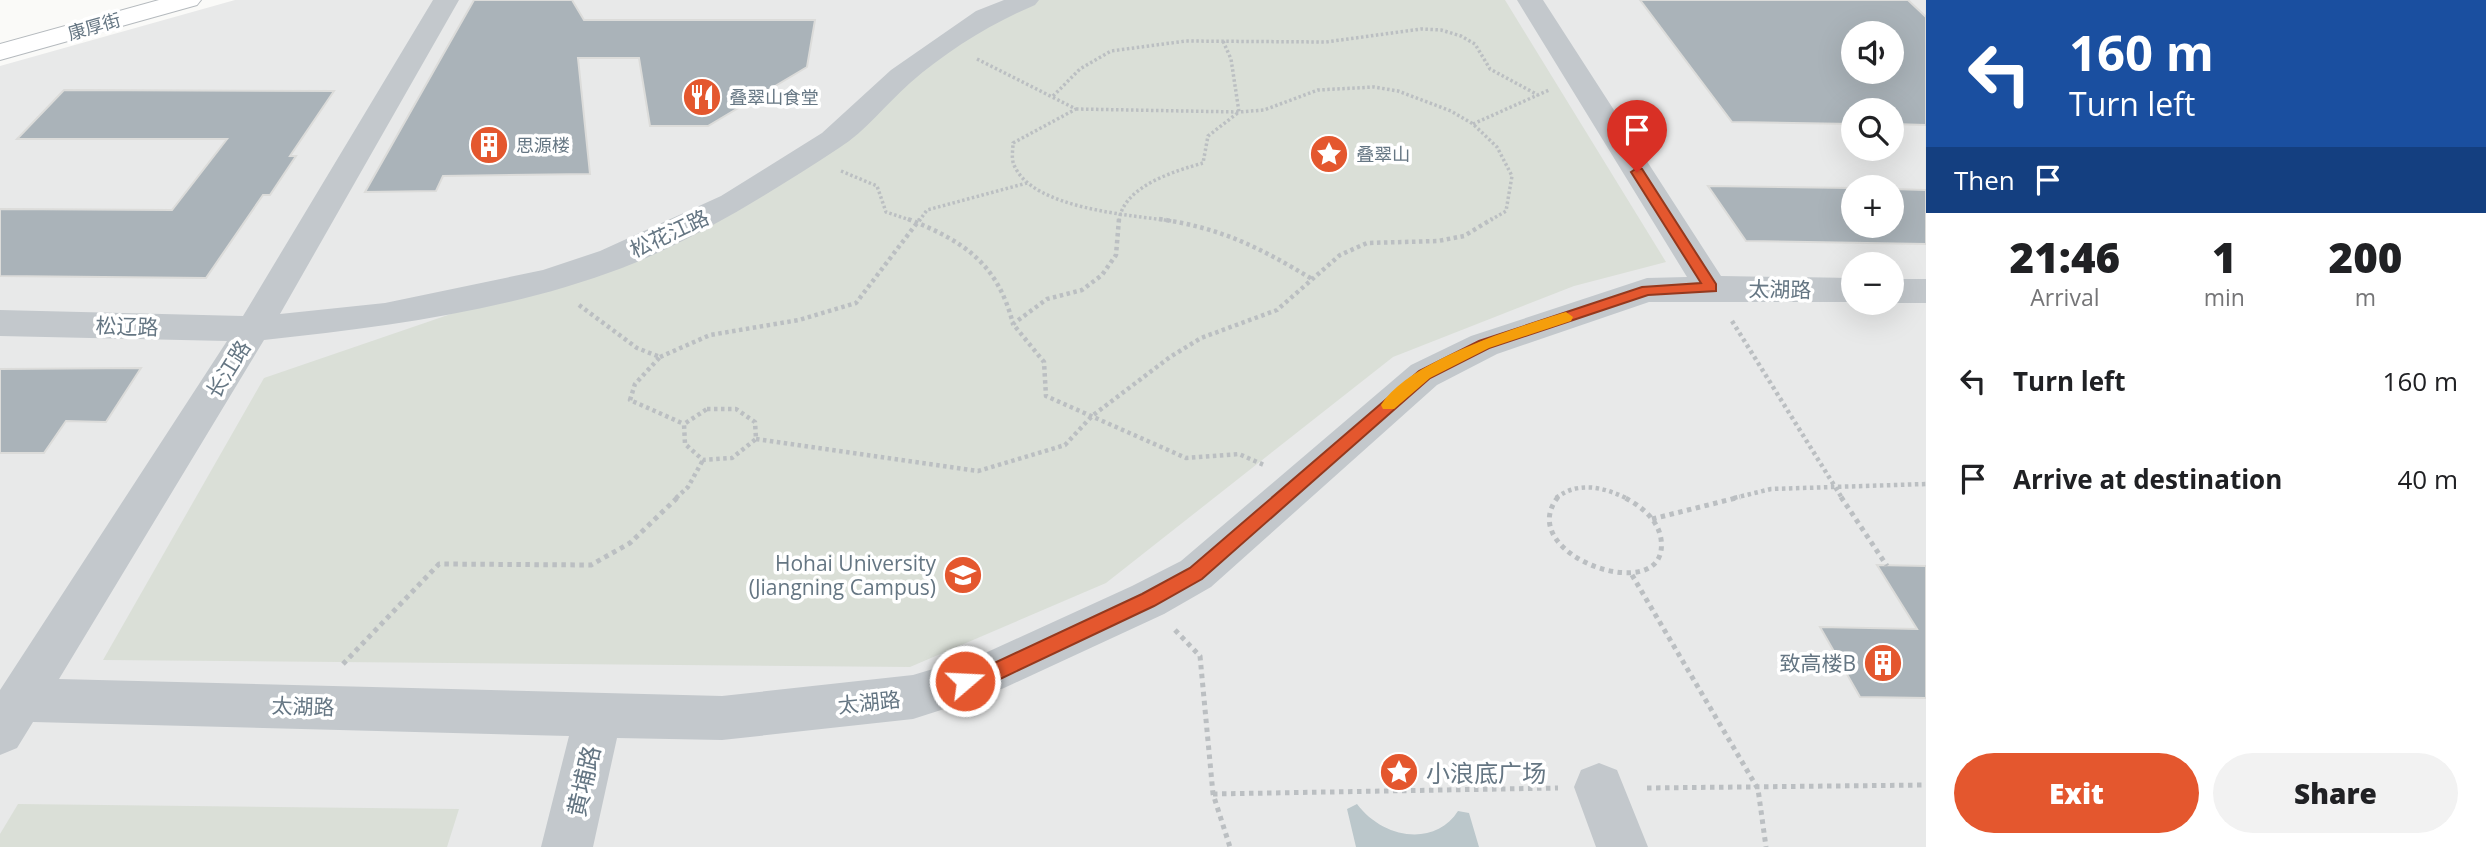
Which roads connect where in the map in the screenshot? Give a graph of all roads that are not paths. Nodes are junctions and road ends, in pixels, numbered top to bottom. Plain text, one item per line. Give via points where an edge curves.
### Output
1 (188, 0) edge
2 (446, 0) edge
3 (1026, 0) edge
4 (1530, 0) edge
5 (0, 52) edge
6 (1711, 288) junction
7 (1841, 290) edge
8 (1904, 290) edge
9 (1926, 291) edge
10 (0, 323) edge
11 (253, 329) junction
12 (10, 716) edge
13 (598, 716) junction
14 (1599, 788) road end
15 (568, 847) edge
16 (1622, 847) edge

1 - 5 main road, 康厚街
2 - 11 street, 长江路
3 - 11 street, 松花江路 via 985,17 901,76 833,139 732,203 612,259 548,281 385,315
4 - 6 street
6 - 7 street, 太湖路
6 - 13 street, 太湖路 via 1647,290 1484,345 1424,374 1196,574 991,673 914,697 722,718
8 - 9 street
10 - 11 street, 松辽路
11 - 12 street, 长江路
12 - 13 street, 太湖路 via 304,706
13 - 15 street, 黄埔路
14 - 16 street

